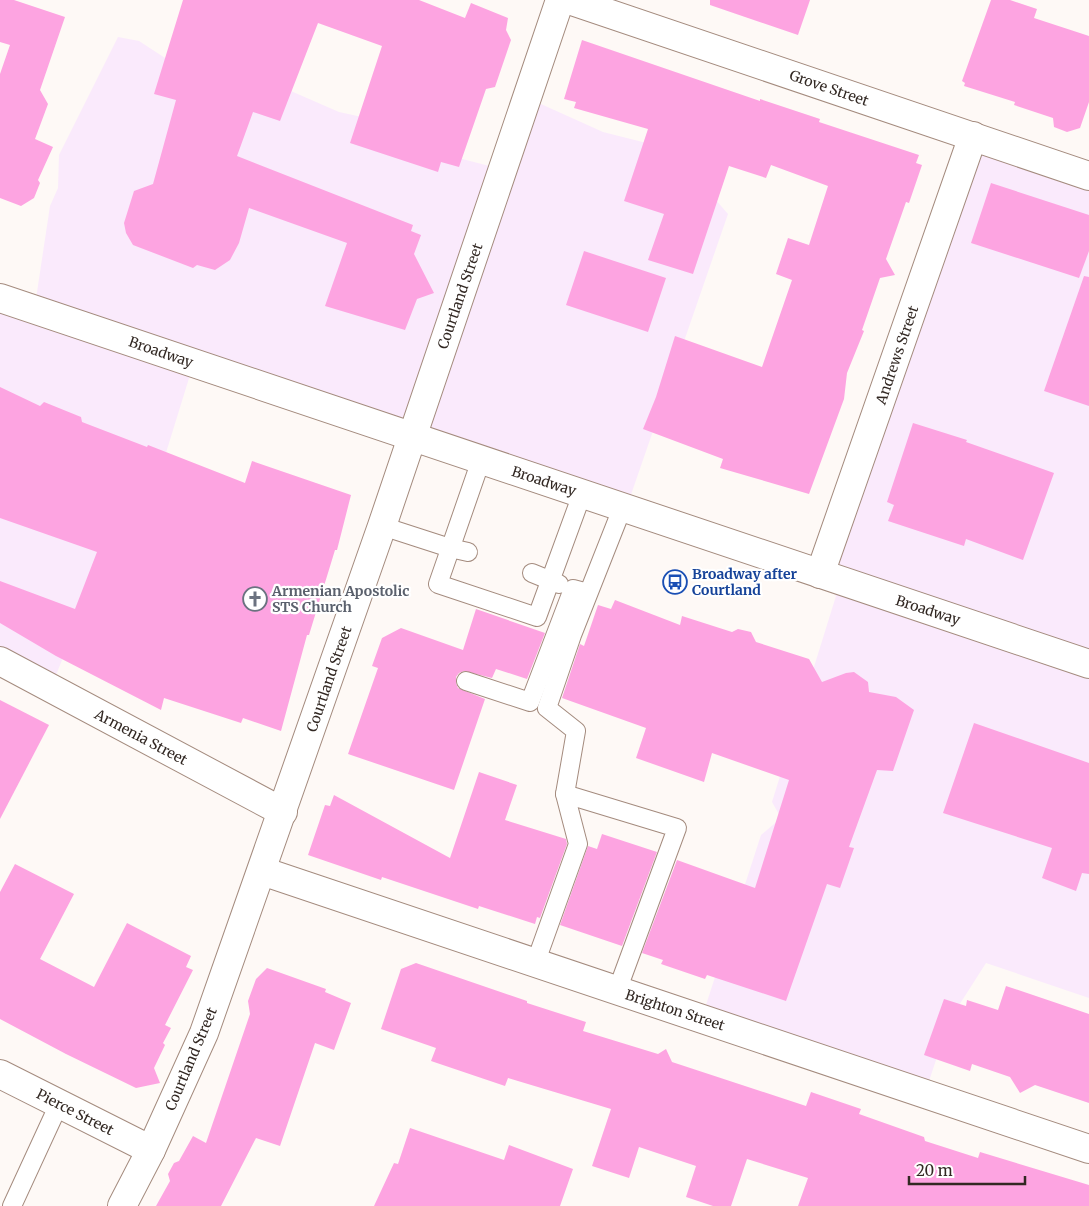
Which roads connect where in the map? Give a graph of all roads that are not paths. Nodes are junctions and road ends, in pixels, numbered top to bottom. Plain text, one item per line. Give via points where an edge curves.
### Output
1 (560, 0) edge
2 (569, 0) edge
3 (973, 136) junction
4 (1089, 176) edge
5 (0, 298) edge
6 (412, 436) junction
7 (482, 460) junction
8 (582, 494) junction
9 (623, 506) junction
10 (382, 526) junction
11 (450, 548) junction
12 (468, 552) dead end
13 (532, 573) dead end
14 (820, 574) junction
15 (550, 580) junction
16 (580, 591) junction
17 (0, 661) edge
18 (1089, 664) edge
19 (466, 681) dead end
20 (565, 794) junction
21 (282, 812) junction
22 (262, 871) junction
23 (535, 964) junction
24 (617, 991) junction
25 (0, 1074) edge
26 (59, 1104) junction
27 (1089, 1148) edge
28 (151, 1150) junction
29 (12, 1206) edge
30 (122, 1206) edge

1 - 6 street, Courtland Street
2 - 3 street, Grove Street
3 - 4 street, Grove Street
3 - 14 street, Andrews Street
5 - 6 street, Broadway
6 - 7 street, Broadway
6 - 10 street, Courtland Street
7 - 8 street, Broadway
7 - 11 lane
8 - 9 street, Broadway
8 - 15 lane
9 - 14 street, Broadway
9 - 16 lane
10 - 11 lane
10 - 21 street, Courtland Street
11 - 12 lane
11 - 15 lane via 438,584 537,617
13 - 15 lane
14 - 18 street, Broadway
15 - 16 lane
16 - 19 lane via 530,702
16 - 20 lane via 547,708 576,730
17 - 21 street, Armenia Street
20 - 23 lane via 578,844
20 - 24 lane via 677,828
21 - 22 street, Courtland Street
22 - 23 street, Brighton Street
22 - 28 street, Courtland Street via 204,1033
23 - 24 street, Brighton Street
24 - 27 street, Brighton Street
25 - 26 street, Pierce Street
26 - 28 street, Pierce Street
26 - 29 lane
28 - 30 street, Courtland Street

